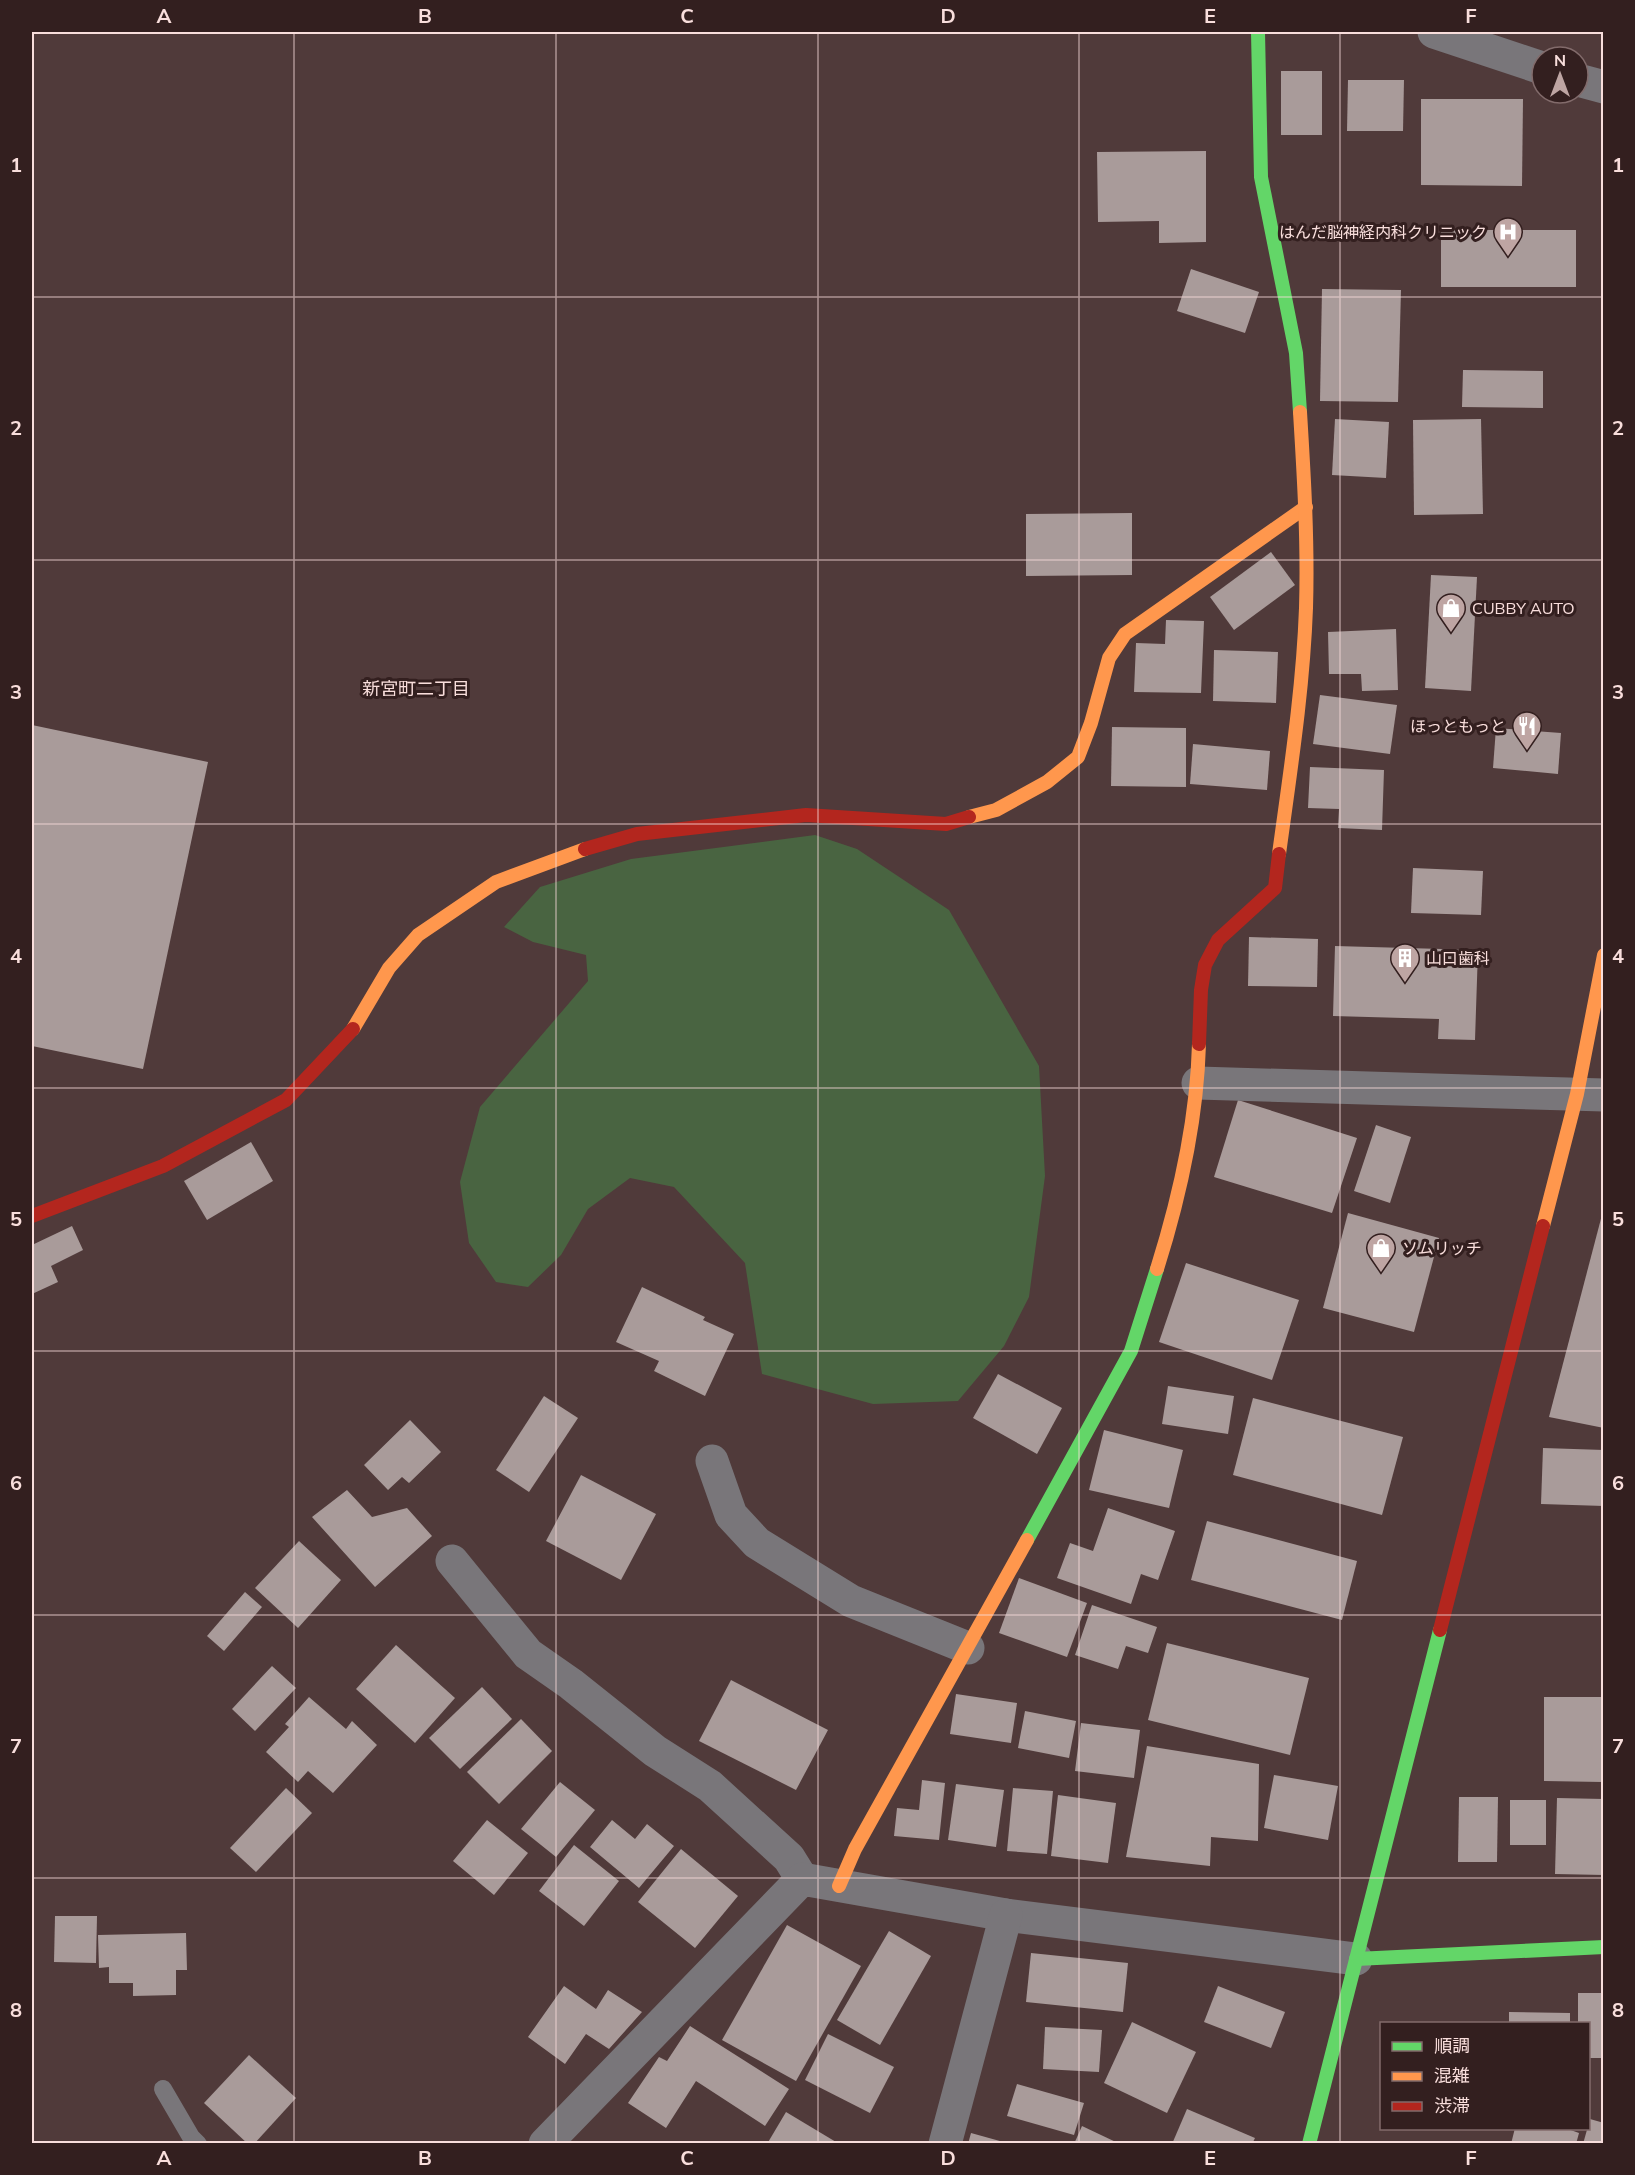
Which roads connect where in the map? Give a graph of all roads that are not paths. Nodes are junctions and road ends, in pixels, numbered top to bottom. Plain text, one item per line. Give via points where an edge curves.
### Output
1 (1258, 32) edge
2 (1434, 32) edge
3 (1530, 64) edge
4 (1306, 507) junction
5 (1604, 954) edge
6 (1198, 1083) junction
7 (1590, 1094) edge
8 (32, 1216) edge
9 (712, 1461) dead end
10 (452, 1561) dead end
11 (968, 1648) junction
12 (802, 1879) junction
13 (839, 1887) junction
14 (1006, 1915) junction
15 (1604, 1947) edge
16 (1356, 1959) junction
17 (163, 2089) dead end
18 (555, 2140) edge
19 (198, 2144) edge
20 (945, 2144) edge
21 (1309, 2144) edge

1 - 4 street via 1261,177 1296,353
2 - 3 street
4 - 6 street via 1301,683 1275,888 1218,940 1205,964
4 - 8 street via 1125,634 1109,658 1078,757 1047,782 996,810 946,824 806,815 637,834 568,854 496,882 418,935 389,968 352,1031 286,1100 163,1166
5 - 7 street
6 - 7 street
6 - 11 street via 1188,1154 1131,1351
7 - 16 street
9 - 11 street via 731,1515 757,1543 851,1601
10 - 12 street via 528,1654 655,1751 710,1786 789,1858
11 - 13 street via 855,1850
12 - 13 street
12 - 18 street
13 - 14 street
14 - 16 street
14 - 20 street
15 - 16 street
16 - 21 street
17 - 19 lane

